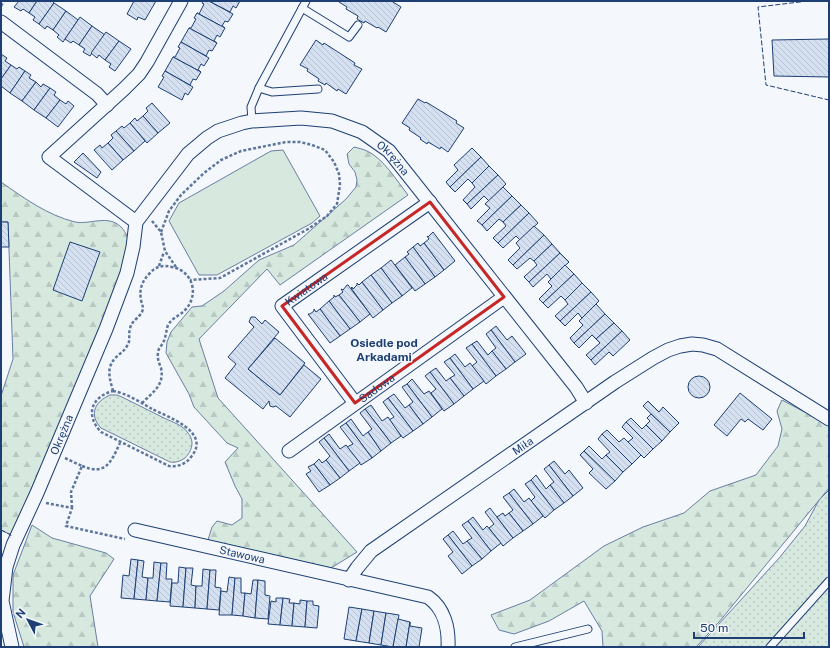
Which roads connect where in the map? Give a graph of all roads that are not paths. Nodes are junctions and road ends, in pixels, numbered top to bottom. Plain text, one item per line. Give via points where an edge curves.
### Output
1 (180, 1) edge
2 (304, 4) edge
3 (1, 22) edge
4 (358, 24) dead end
5 (259, 88) junction
6 (318, 89) dead end
7 (107, 104) junction
8 (252, 121) junction
9 (430, 202) junction
10 (136, 222) junction
11 (504, 297) junction
12 (355, 403) junction
13 (586, 403) junction
14 (829, 418) edge
15 (289, 451) dead end
16 (135, 530) dead end
17 (350, 580) junction
18 (829, 581) edge
19 (588, 629) dead end
20 (12, 647) edge
21 (448, 647) edge
22 (516, 647) edge
23 (770, 647) edge

1 - 7 street via 143,68
2 - 4 lane via 349,37
2 - 5 lane
3 - 7 street
5 - 6 lane via 272,92
5 - 8 lane via 251,107
7 - 10 street via 50,157
8 - 9 street, Okrężna via 312,118 332,121 355,129 389,152
8 - 10 street, Okrężna via 218,131 198,145 188,154
9 - 11 street, Okrężna
9 - 12 street, Kwiatowa via 282,306
10 - 20 street, Okrężna via 127,273 106,329 9,556 2,601
11 - 12 street, Sadowa
11 - 13 street, Okrężna
12 - 15 street, Sadowa
13 - 14 street, Miła via 663,353 692,344 717,349
13 - 17 street, Miła via 371,551
16 - 17 street, Stawowa
17 - 21 street via 428,597 442,613 446,623
18 - 23 lane
19 - 22 lane

